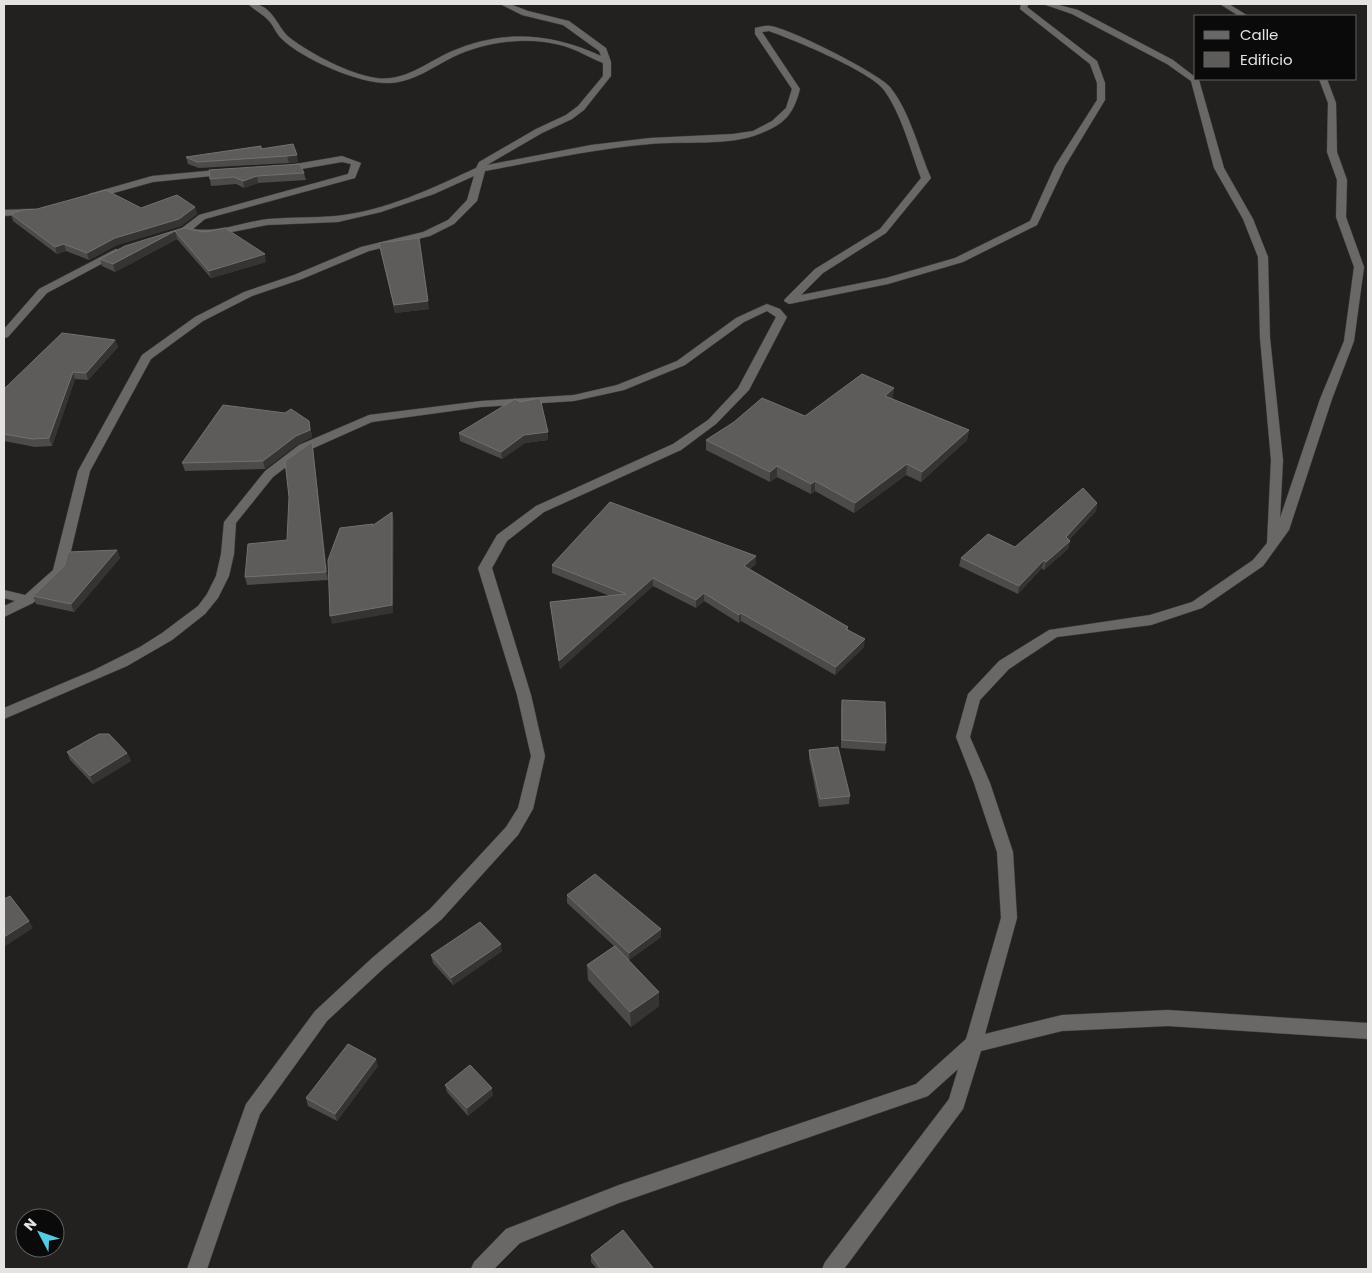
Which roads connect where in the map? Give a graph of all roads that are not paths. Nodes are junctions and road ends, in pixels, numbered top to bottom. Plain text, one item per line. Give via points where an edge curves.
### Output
1 (252, 4) edge
2 (504, 4) edge
3 (1025, 4) edge
4 (1047, 4) edge
5 (1224, 4) edge
6 (1242, 15) edge
7 (608, 62) junction
8 (1322, 80) edge
9 (481, 169) junction
10 (272, 170) edge
11 (237, 171) edge
12 (86, 198) edge
13 (39, 212) edge
14 (4, 213) edge
15 (122, 249) edge
16 (790, 300) junction
17 (776, 311) junction
18 (4, 335) edge
19 (1273, 543) junction
20 (4, 594) edge
21 (28, 600) junction
22 (4, 612) edge
23 (4, 714) edge
24 (1368, 1031) edge
25 (972, 1045) junction
26 (197, 1269) edge
27 (480, 1269) edge
28 (832, 1269) edge

1 - 7 street via 275,22 286,38 362,77 408,78 466,48 519,38 569,45
2 - 7 street via 566,23 603,50
3 - 16 street via 1023,7 1094,63 1101,83 1101,100 1060,166 1034,224 959,260 888,281
4 - 19 street via 1075,12 1170,62 1194,80 1218,168 1248,219 1263,258 1265,338 1277,460
5 - 6 street
7 - 9 street via 607,76 581,108 482,164
8 - 19 street via 1332,103 1332,152 1342,180 1341,217 1360,267 1349,341 1326,399 1283,530
9 - 10 street via 422,195 338,219 267,222 207,234 181,231 202,217 352,176 356,163 342,159
9 - 16 street via 591,148 755,133 775,123 790,109 796,89 758,34 758,30 770,28 779,31 845,62 884,85 926,178 883,231 819,271
9 - 21 street via 472,201 451,222 426,234 365,249 248,294 198,319 146,357 84,471 59,572
11 - 12 street via 152,179
13 - 14 street
15 - 18 street via 43,291
16 - 17 street
17 - 23 street via 767,307 740,320 681,363 620,388 574,398 481,404 369,420 302,448 269,474 230,522 230,547 219,583 207,605 169,636 134,657
17 - 26 street via 782,317 743,390 712,422 677,447 540,509 502,538 485,568 524,695 538,756 525,809 512,830 436,914 322,1016 252,1110
19 - 25 street via 1258,563 1198,604 1151,620 1054,633 1004,665 973,698 963,736 1005,852 1009,918
20 - 21 street
21 - 22 street
24 - 25 street via 1168,1018 1062,1023
25 - 27 street via 922,1090 619,1194 531,1229 514,1236
25 - 28 street via 956,1103

